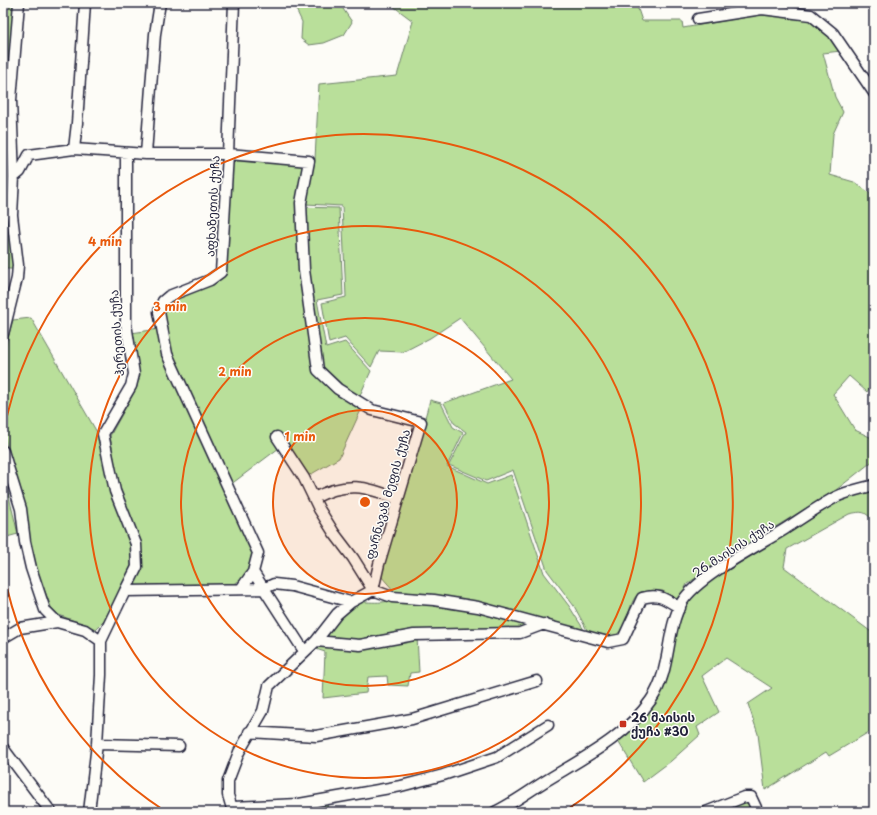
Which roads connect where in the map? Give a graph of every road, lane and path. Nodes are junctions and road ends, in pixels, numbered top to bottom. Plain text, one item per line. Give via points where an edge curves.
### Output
1 (19, 3) edge
2 (85, 3) edge
3 (160, 3) edge
4 (234, 3) edge
5 (698, 19) dead end
6 (3, 93) edge
7 (874, 93) edge
8 (11, 100) junction
9 (74, 149) junction
10 (126, 153) junction
11 (146, 154) junction
12 (228, 154) junction
13 (14, 177) junction
14 (3, 334) edge
15 (277, 437) dead end
16 (3, 451) edge
17 (874, 486) edge
18 (314, 498) junction
19 (398, 499) junction
20 (253, 572) junction
21 (241, 589) junction
22 (263, 589) junction
23 (374, 590) junction
24 (125, 591) junction
25 (351, 602) junction
26 (680, 608) junction
27 (57, 622) junction
28 (544, 624) junction
29 (3, 638) edge
30 (101, 641) junction
31 (316, 641) junction
32 (304, 651) junction
33 (537, 681) dead end
34 (548, 725) dead end
35 (249, 732) junction
36 (97, 744) junction
37 (179, 746) dead end
38 (3, 748) edge
39 (232, 809) edge
40 (51, 812) edge
41 (90, 812) edge
42 (494, 812) edge
43 (706, 812) edge
44 (758, 812) edge

1 - 8 street
2 - 9 street
3 - 11 street via 155,34
4 - 12 street, აფხაზეთის ქუჩა
5 - 7 street via 762,9 811,15 833,33
6 - 8 street
8 - 13 street
9 - 10 street
9 - 13 street via 29,155 20,172
10 - 11 street
10 - 24 street, ჰერეთის ქუჩა via 126,324 134,374 131,386 103,434 115,491 136,544 137,567
11 - 12 street
12 - 19 street, ფარნავაზ მეფის ქუჩა via 309,162 301,203 304,270 318,370 338,389 372,410 421,422
12 - 20 street, აფხაზეთის ქუჩა via 221,272 210,280 169,296 163,301 159,312 167,354 258,553
13 - 14 street via 12,215 18,265
15 - 18 street
16 - 27 street via 19,501 25,542 37,590 45,610
17 - 26 street, 26 მაისის ქუჩა via 836,497 727,564 691,592
18 - 19 street via 328,490 347,487 372,489
18 - 23 street via 334,533
19 - 23 street, ფარნავაზ მეფის ქუჩა
20 - 21 street, აფხაზეთის ქუჩა
20 - 22 street
21 - 22 street
21 - 24 street
22 - 25 street via 274,584 292,586
22 - 32 street
23 - 25 street
23 - 28 street via 392,597 478,607
24 - 30 street, ჰერეთის ქუჩა
25 - 31 street via 337,614
26 - 28 street via 662,597 642,598 623,638 608,642
26 - 42 street, 26 მაისის ქუჩა via 674,622 663,675 644,710 601,746
27 - 29 street via 20,628
27 - 30 street via 86,630
28 - 31 street via 520,633 414,635 360,645
30 - 36 street
31 - 32 street
32 - 35 street via 269,686 263,711
33 - 35 street via 412,720 316,736
34 - 39 street via 497,757 443,775 401,786 299,804
35 - 39 street via 228,781
36 - 37 street
36 - 41 street
38 - 40 street
43 - 44 street via 744,797 751,797

